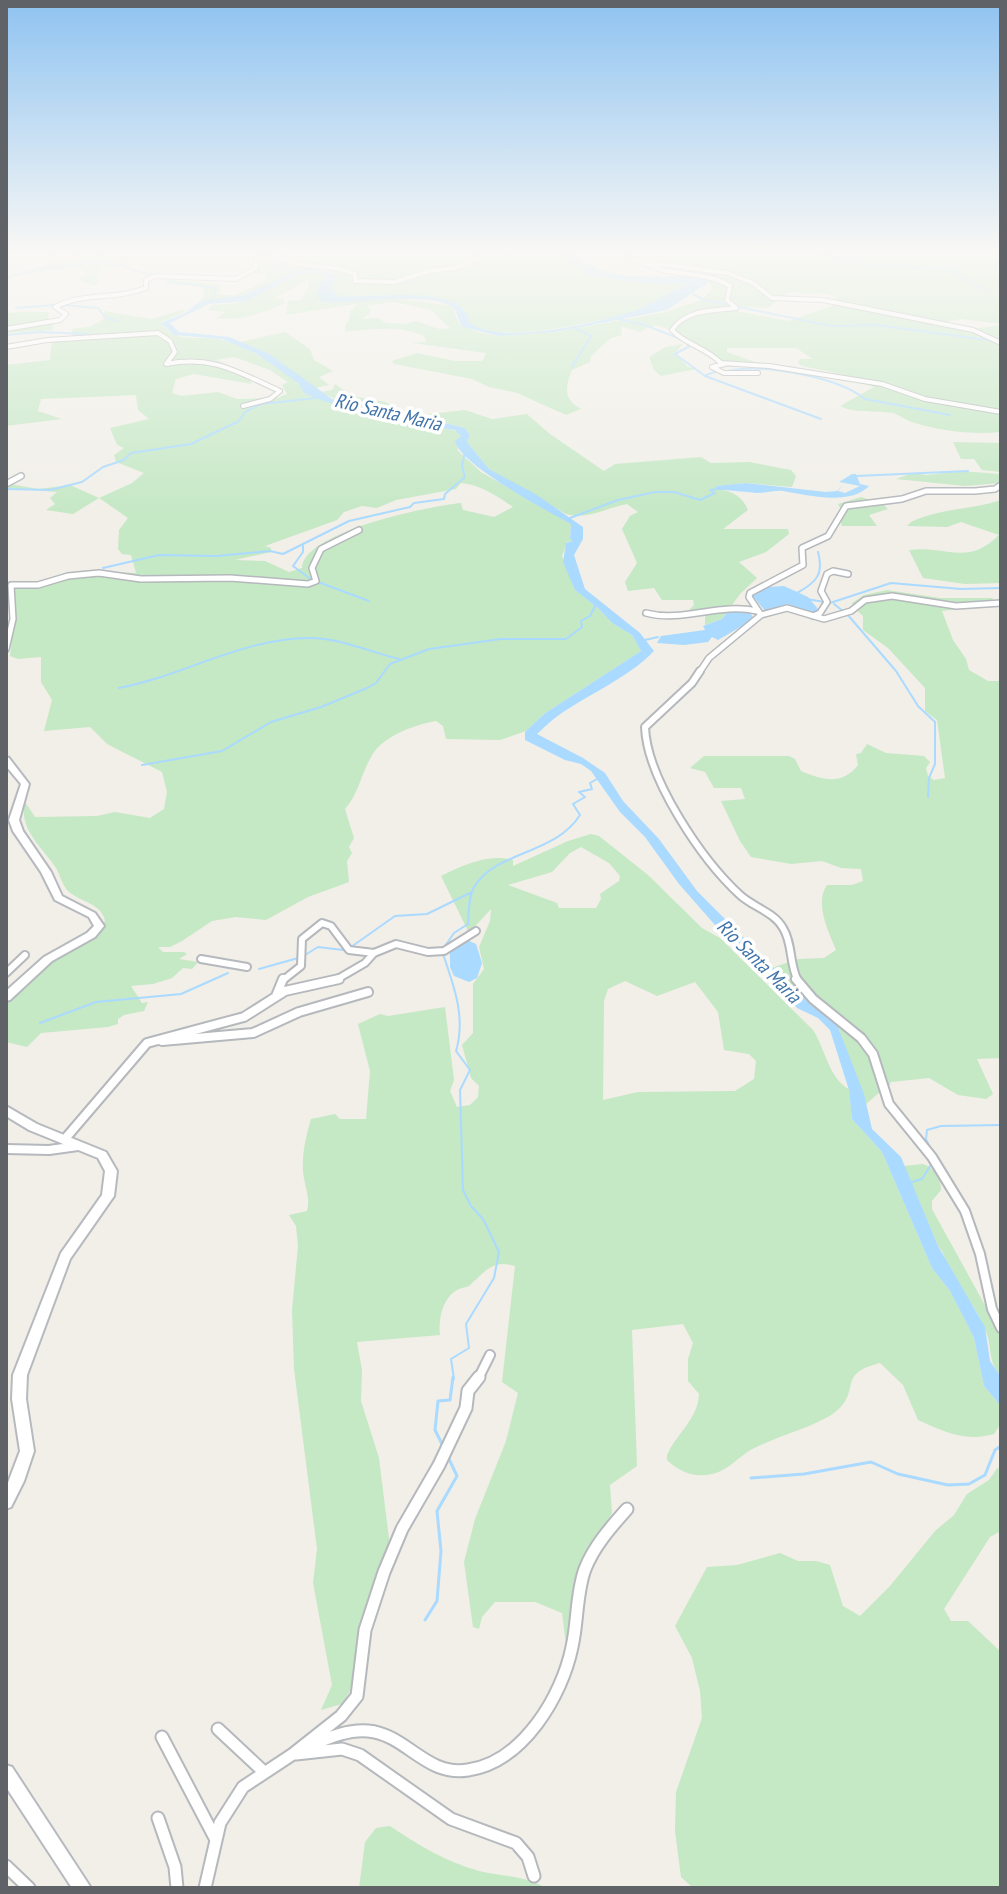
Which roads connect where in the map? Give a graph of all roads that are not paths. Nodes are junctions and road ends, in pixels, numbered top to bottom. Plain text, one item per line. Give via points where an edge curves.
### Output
1 (73, 338) edge
2 (166, 338) edge
3 (681, 338) edge
4 (6, 347) edge
5 (715, 357) junction
6 (727, 364) junction
7 (712, 366) junction
8 (758, 373) dead end
9 (243, 406) dead end
10 (1001, 412) edge
11 (21, 476) dead end
12 (6, 484) edge
13 (1001, 485) edge
14 (995, 489) junction
15 (1001, 495) edge
16 (359, 530) dead end
17 (848, 574) dead end
18 (1001, 603) edge
19 (646, 613) dead end
20 (760, 613) junction
21 (811, 617) junction
22 (6, 649) edge
23 (6, 760) edge
24 (10, 820) edge
25 (476, 931) dead end
26 (374, 953) junction
27 (25, 955) dead end
28 (201, 959) dead end
29 (247, 967) dead end
30 (6, 973) edge
31 (368, 992) dead end
32 (276, 996) junction
33 (6, 997) edge
34 (128, 1065) junction
35 (6, 1110) edge
36 (64, 1140) junction
37 (80, 1145) junction
38 (6, 1149) edge
39 (1001, 1328) edge
40 (490, 1355) dead end
41 (6, 1502) edge
42 (627, 1509) dead end
43 (218, 1729) dead end
44 (162, 1737) dead end
45 (296, 1752) junction
46 (264, 1772) junction
47 (6, 1773) edge
48 (158, 1818) dead end
49 (215, 1838) junction
50 (6, 1866) edge
51 (534, 1876) dead end
52 (29, 1888) edge
53 (82, 1888) edge
54 (177, 1888) edge
55 (205, 1888) edge

1 - 4 street
2 - 9 street via 176,353 166,364 211,361 280,391
3 - 5 street
5 - 6 street
5 - 7 street
6 - 7 street
6 - 10 street via 882,384 925,399
7 - 8 street via 724,373
11 - 12 street
13 - 14 street
14 - 15 street
14 - 20 street via 926,491 846,506 828,536 802,548 803,565 750,593
16 - 22 street via 319,551 312,568 316,581 308,584 92,573 11,585 13,619
17 - 21 street via 827,574 821,591 827,602
18 - 21 street via 956,606 886,596 827,618
19 - 20 street via 671,619 733,607
20 - 21 street via 787,608
20 - 39 street via 645,727 648,755 663,789 725,878 781,925 802,986 877,1059 889,1104 932,1157 965,1211
23 - 24 street via 25,784
24 - 33 street via 58,898 96,918 99,926 48,959
25 - 26 street via 440,952 396,944
26 - 32 street via 337,980
26 - 32 street via 349,950 331,926 322,923 302,939 301,966 283,978
27 - 30 street
28 - 29 street
31 - 34 street via 299,1012 253,1033 159,1042
32 - 34 street via 244,1017 155,1039
34 - 36 street
35 - 36 street
36 - 37 street
37 - 38 street
37 - 41 street via 102,1155 111,1183 104,1205 61,1265 26,1356 18,1387 27,1451
40 - 45 street via 387,1563 365,1630 357,1696
42 - 45 street via 583,1575 560,1690 530,1731 499,1760 464,1771 437,1769 372,1731 341,1734
43 - 46 street
44 - 49 street
45 - 46 street
45 - 51 street via 342,1749 360,1755 451,1819 516,1843
46 - 49 street via 234,1798
47 - 53 street
48 - 54 street
49 - 55 street
50 - 52 street

